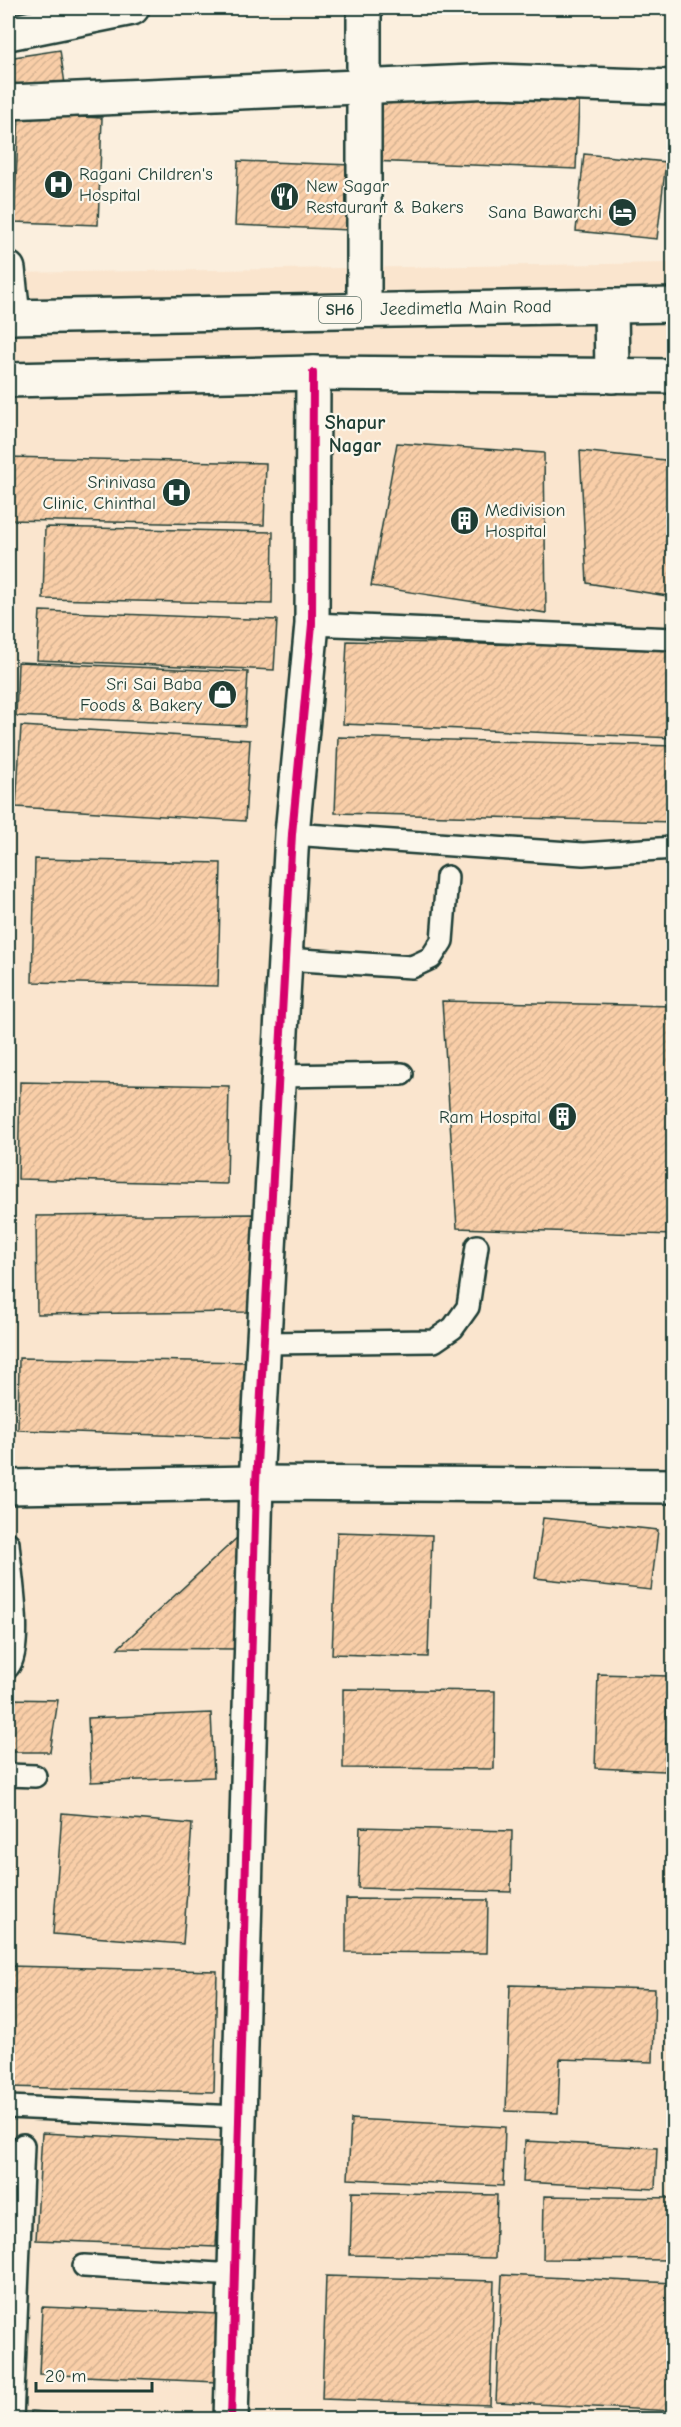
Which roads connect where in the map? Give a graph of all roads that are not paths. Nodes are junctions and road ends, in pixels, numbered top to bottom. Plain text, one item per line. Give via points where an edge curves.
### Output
1 (132, 8) edge
2 (364, 8) edge
3 (8, 33) edge
4 (364, 87) junction
5 (674, 87) edge
6 (8, 102) edge
7 (8, 269) edge
8 (674, 305) edge
9 (611, 306) junction
10 (364, 310) junction
11 (10, 317) edge
12 (313, 373) junction
13 (612, 376) junction
14 (674, 376) edge
15 (8, 380) edge
16 (312, 624) junction
17 (674, 639) edge
18 (292, 834) junction
19 (674, 848) edge
20 (447, 877) dead end
21 (285, 959) junction
22 (402, 1074) dead end
23 (278, 1076) junction
24 (477, 1246) dead end
25 (263, 1343) junction
26 (256, 1483) junction
27 (674, 1486) edge
28 (8, 1487) edge
29 (8, 1543) edge
30 (8, 1667) edge
31 (8, 1775) edge
32 (35, 1776) dead end
33 (8, 2107) edge
34 (239, 2117) junction
35 (23, 2145) dead end
36 (84, 2266) dead end
37 (235, 2275) junction
38 (12, 2420) edge
39 (231, 2420) edge

1 - 3 street
2 - 4 street
4 - 5 street via 495,81
4 - 6 street
4 - 10 street
7 - 11 street
8 - 9 street, Jeedimetla Main Road / SH6
9 - 10 street, Jeedimetla Main Road / SH6
9 - 13 street
10 - 11 street, Jeedimetla Main Road / SH6
12 - 13 street
12 - 15 street
12 - 16 street
13 - 14 street
16 - 17 lane
16 - 18 street
18 - 19 lane via 582,854
18 - 21 street
20 - 21 lane via 441,941 431,958 412,967
21 - 23 street
22 - 23 lane
23 - 25 street
24 - 25 lane via 468,1307 453,1328 434,1341
25 - 26 street
26 - 27 street
26 - 28 street
26 - 34 street
29 - 30 lane via 17,1643
31 - 32 lane
33 - 34 lane
34 - 37 street
35 - 38 lane
36 - 37 lane
37 - 39 street

